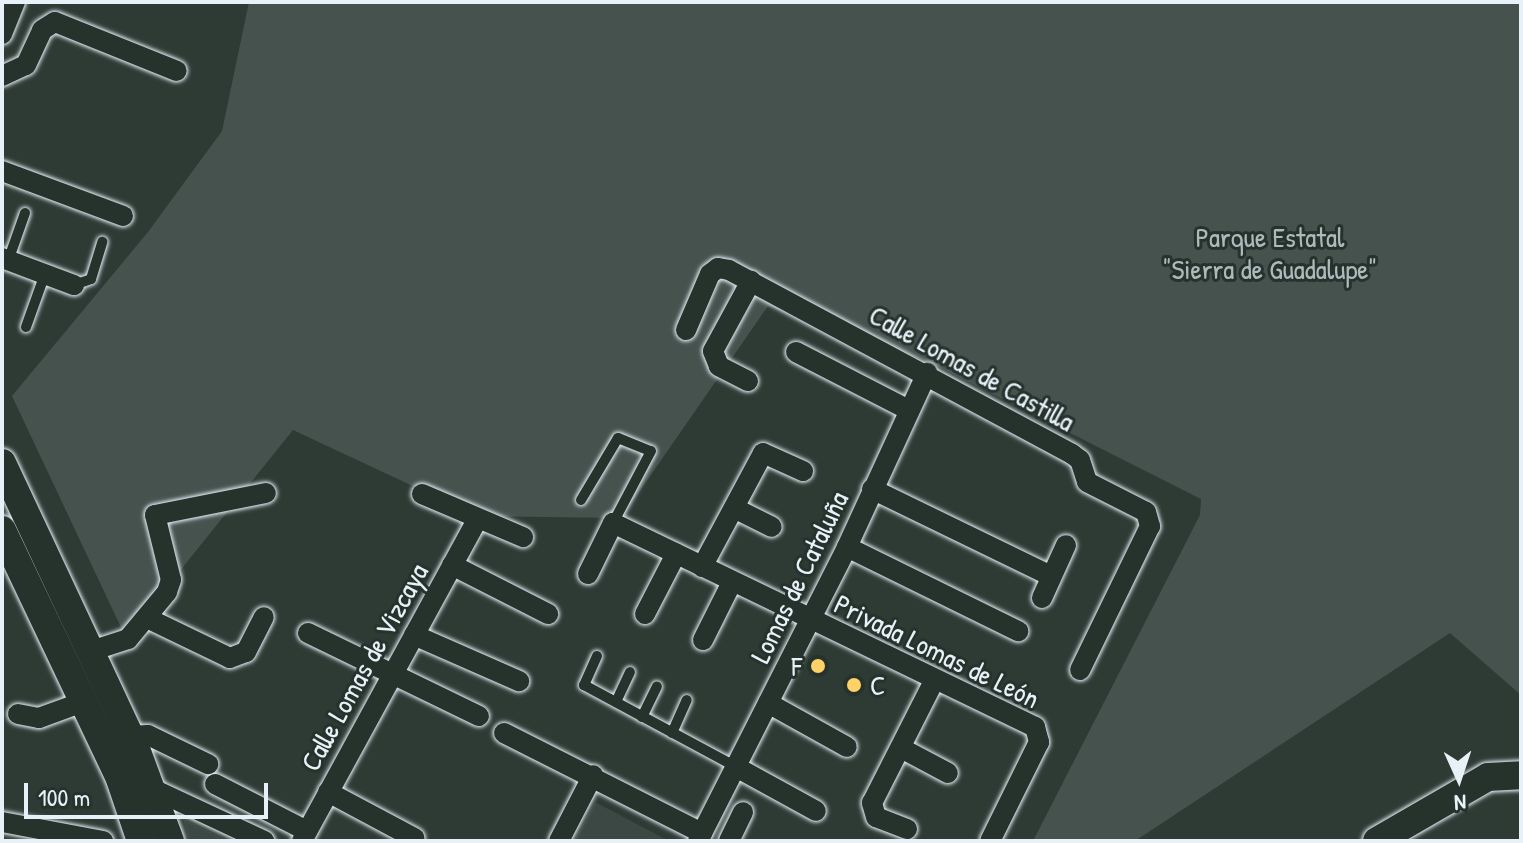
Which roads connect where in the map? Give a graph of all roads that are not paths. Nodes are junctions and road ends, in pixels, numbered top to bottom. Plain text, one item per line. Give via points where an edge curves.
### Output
1 (15, 2) edge
2 (2, 34) edge
3 (177, 71) dead end
4 (2, 76) edge
5 (2, 171) edge
6 (25, 213) dead end
7 (123, 216) dead end
8 (102, 242) dead end
9 (5, 259) edge
10 (45, 274) junction
11 (751, 281) junction
12 (74, 285) joint
13 (26, 327) dead end
14 (686, 330) dead end
15 (796, 352) dead end
16 (927, 373) junction
17 (748, 381) dead end
18 (909, 410) junction
19 (2, 463) edge
20 (803, 471) dead end
21 (872, 489) junction
22 (266, 493) dead end
23 (422, 494) dead end
24 (581, 500) dead end
25 (734, 508) junction
26 (477, 520) junction
27 (613, 523) junction
28 (772, 527) dead end
29 (2, 530) edge
30 (523, 537) dead end
31 (1066, 545) dead end
32 (847, 547) junction
33 (676, 554) junction
34 (452, 565) junction
35 (702, 567) junction
36 (588, 574) dead end
37 (1051, 576) junction
38 (732, 582) junction
39 (1042, 598) dead end
40 (72, 610) junction
41 (548, 614) dead end
42 (645, 614) dead end
43 (264, 617) dead end
44 (147, 618) junction
45 (808, 619) junction
46 (45, 621) junction
47 (1018, 631) dead end
48 (308, 633) dead end
49 (414, 635) junction
50 (703, 640) dead end
51 (91, 651) junction
52 (597, 656) dead end
53 (1080, 670) dead end
54 (630, 672) dead end
55 (392, 675) junction
56 (519, 681) dead end
57 (934, 681) junction
58 (657, 686) dead end
59 (687, 700) dead end
60 (83, 702) junction
61 (616, 702) junction
62 (768, 703) junction
63 (18, 714) dead end
64 (479, 716) dead end
65 (642, 717) junction
66 (504, 733) dead end
67 (672, 733) junction
68 (130, 736) junction
69 (847, 747) dead end
70 (901, 748) junction
71 (736, 767) junction
72 (948, 773) dead end
73 (593, 775) junction
74 (1521, 775) edge
75 (153, 789) junction
76 (124, 792) junction
77 (328, 792) junction
78 (816, 811) dead end
79 (743, 812) dead end
80 (2, 822) edge
81 (907, 829) dead end
82 (1408, 832) edge
83 (304, 836) edge
84 (700, 837) edge
85 (414, 838) dead end
86 (103, 841) edge
87 (141, 841) edge
88 (170, 841) edge
89 (264, 841) edge
90 (559, 841) edge
91 (729, 841) edge
92 (990, 841) edge
93 (1377, 841) edge

1 - 2 street
3 - 4 street via 55,22 42,30 26,65
5 - 7 street
6 - 9 lane
8 - 12 lane via 91,279
9 - 10 street
10 - 12 street
10 - 13 lane
11 - 14 street, Calle Lomas de Castilla via 718,268
11 - 16 street, Calle Lomas de Castilla
11 - 17 street via 713,351 719,366
15 - 18 street
16 - 18 street, Lomas de Cataluña
16 - 53 street, Calle Lomas de Castilla via 1072,454 1080,460 1087,482 1151,519
18 - 21 street, Lomas de Cataluña
19 - 40 street
20 - 25 street via 763,453
21 - 32 street, Lomas de Cataluña
21 - 37 street
22 - 44 street via 155,515 171,580
23 - 26 street
24 - 27 lane via 618,438 651,451
25 - 28 street
25 - 35 street
26 - 30 street
26 - 34 street, Calle Lomas de Vizcaya
27 - 33 street, Privada Lomas de León
27 - 36 street
29 - 46 street
31 - 37 street
32 - 45 street, Lomas de Cataluña
32 - 47 street
33 - 35 street, Privada Lomas de León
33 - 42 street
34 - 41 street
34 - 49 street, Calle Lomas de Vizcaya
35 - 38 street, Privada Lomas de León
37 - 39 street
38 - 45 street, Privada Lomas de León
38 - 50 street
40 - 46 street
40 - 51 street
43 - 44 street via 246,652 230,658
44 - 51 street via 120,644
45 - 57 street, Privada Lomas de León
45 - 62 street, Lomas de Cataluña
46 - 60 street
48 - 55 street
49 - 55 street, Calle Lomas de Vizcaya
49 - 56 street
51 - 68 street
52 - 61 lane via 584,685
54 - 61 lane
55 - 64 street
55 - 77 street, Calle Lomas de Vizcaya
57 - 70 street
57 - 92 street, Privada Lomas de León via 1039,734
58 - 65 lane
59 - 67 lane
60 - 63 street via 39,718
60 - 76 street
61 - 65 lane
62 - 69 street
62 - 71 street, Lomas de Cataluña
65 - 67 lane
66 - 73 street
67 - 71 lane
68 - 75 street
68 - 83 street via 148,735
70 - 72 street
70 - 81 street via 871,811
71 - 78 street
71 - 84 street, Lomas de Cataluña
73 - 84 street
73 - 90 street
74 - 82 street via 1488,777
75 - 76 street
75 - 88 street
75 - 89 street
76 - 87 street
77 - 83 street, Calle Lomas de Vizcaya
77 - 85 street
79 - 91 street
80 - 86 street
82 - 93 street

